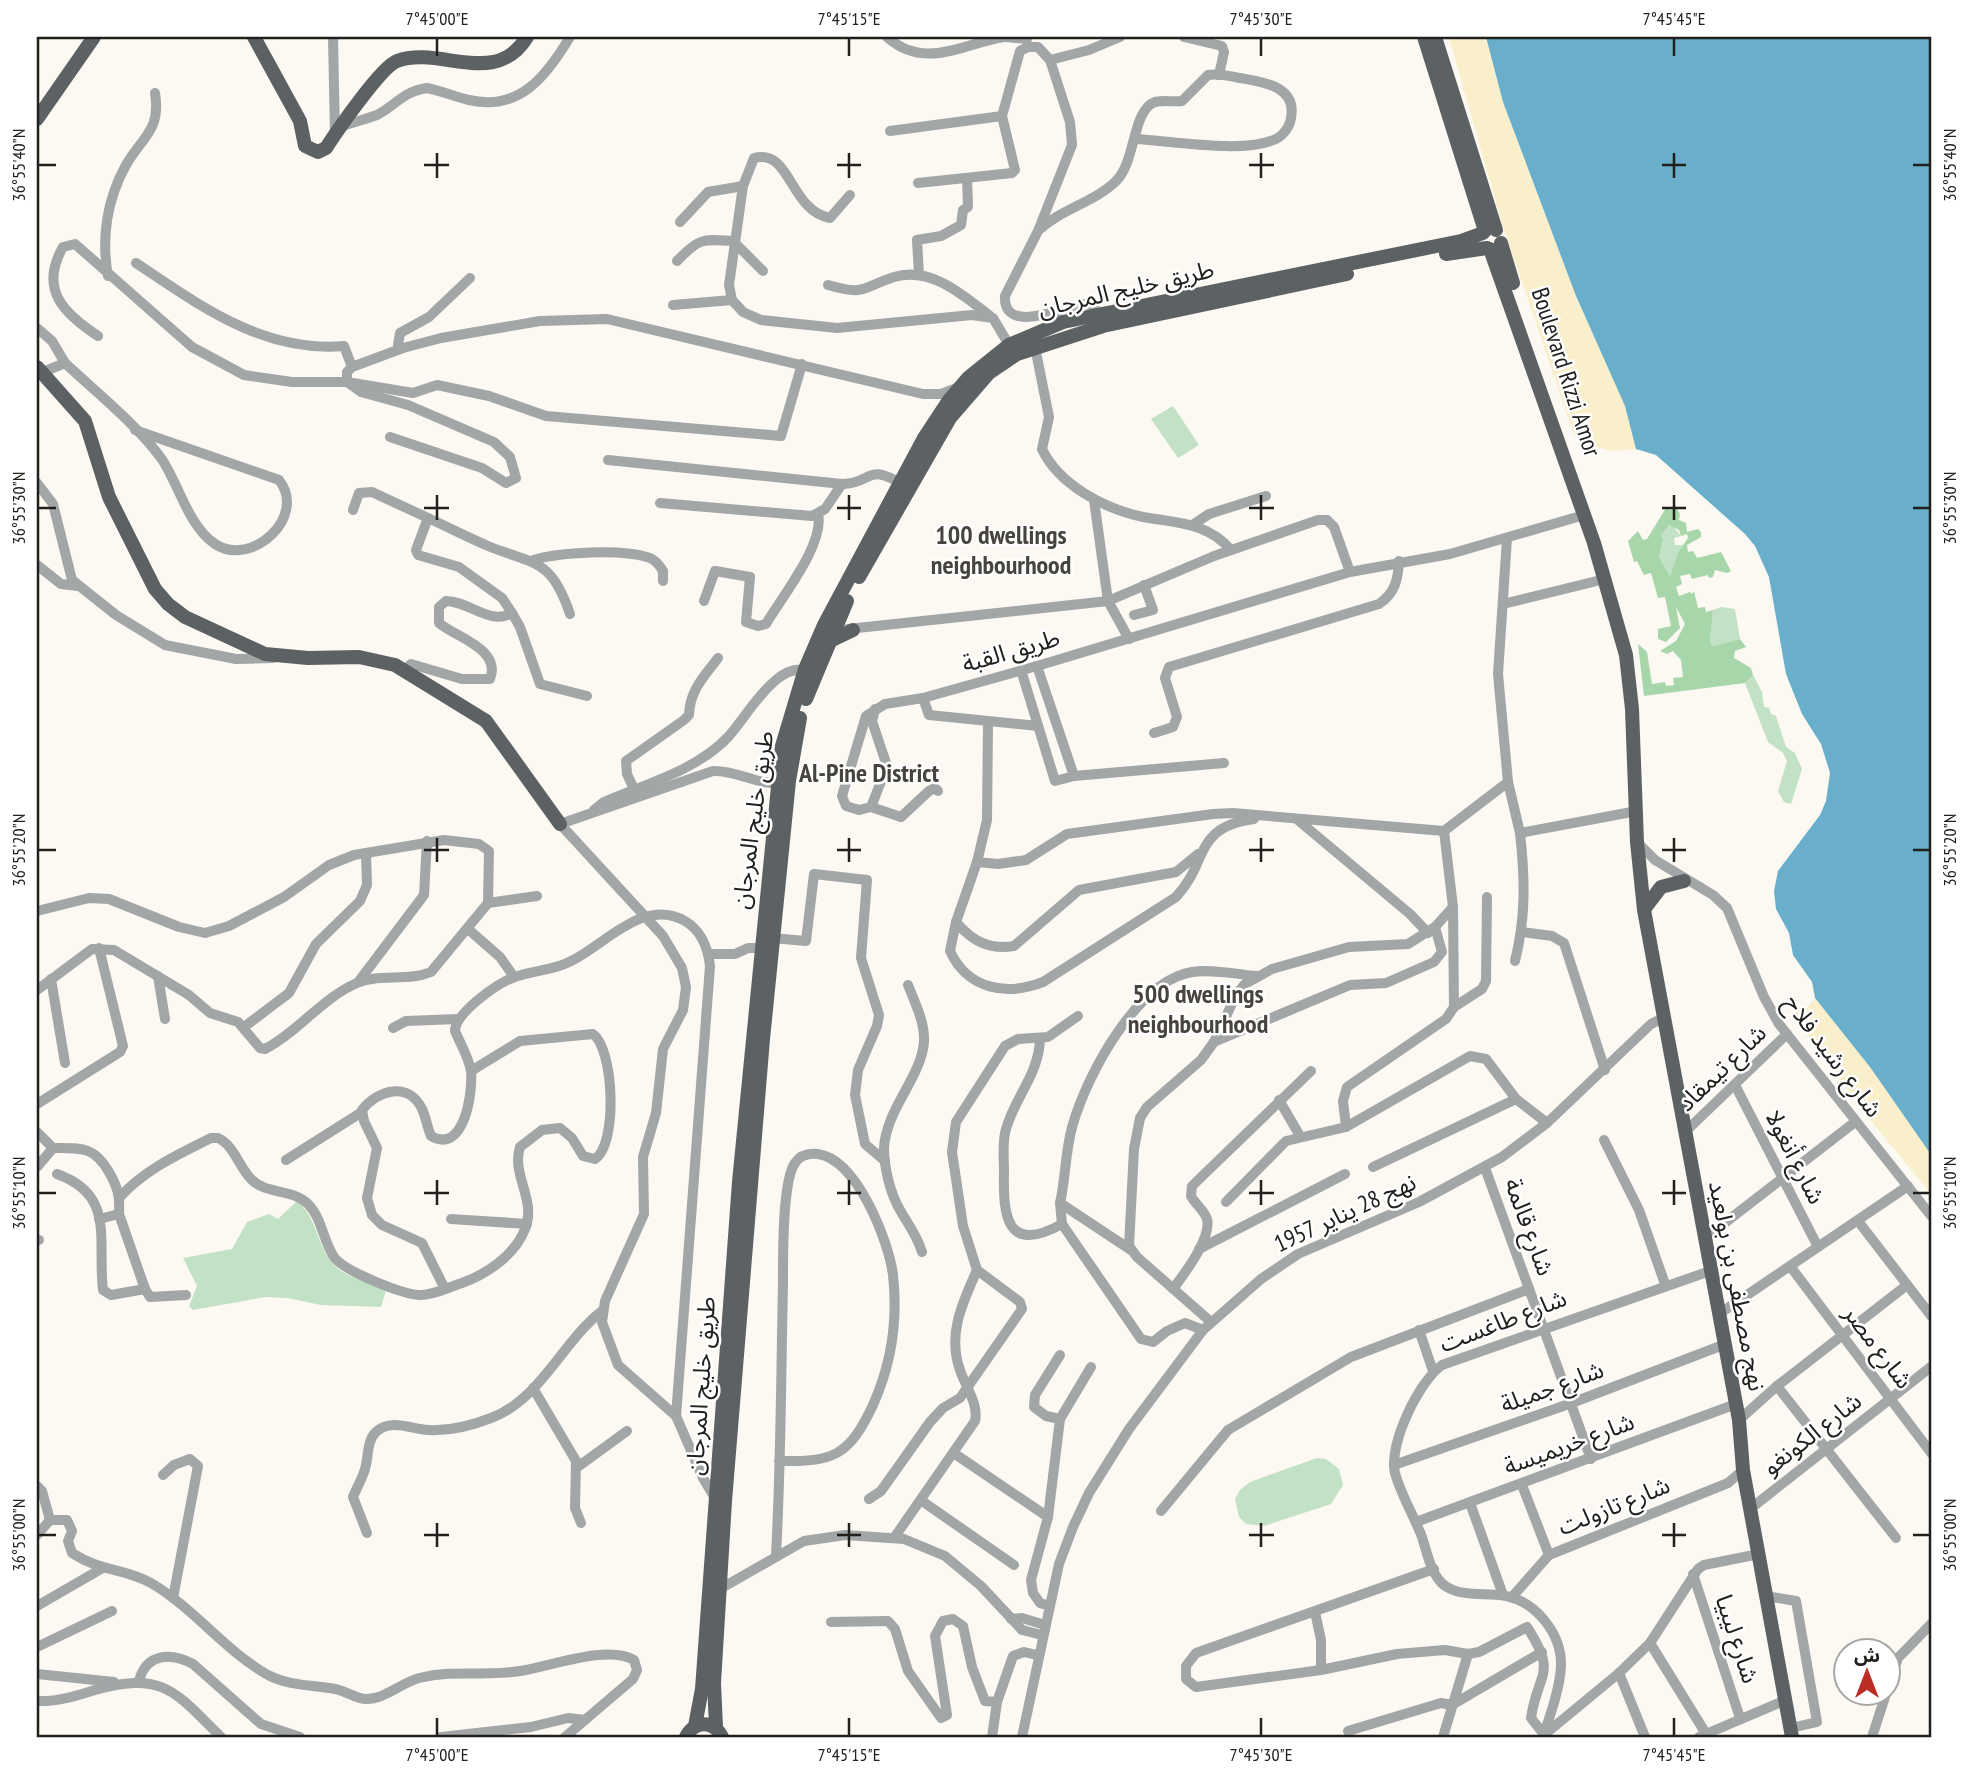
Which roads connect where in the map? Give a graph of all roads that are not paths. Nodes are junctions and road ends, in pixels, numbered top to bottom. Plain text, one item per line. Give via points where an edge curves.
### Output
1 (94, 37) edge
2 (254, 37) edge
3 (333, 37) edge
4 (527, 37) edge
5 (570, 37) edge
6 (887, 37) edge
7 (1005, 37) edge
8 (1120, 37) edge
9 (1184, 37) edge
10 (1424, 37) edge
11 (1435, 37) edge
12 (1027, 41) edge
13 (1050, 60) junction
14 (1219, 75) junction
15 (155, 93) dead end
16 (1002, 116) junction
17 (37, 119) edge
18 (339, 130) junction
19 (890, 131) dead end
20 (1136, 139) junction
21 (967, 178) junction
22 (918, 183) dead end
23 (743, 186) junction
24 (850, 194) dead end
25 (1479, 209) junction
26 (680, 222) dead end
27 (1038, 231) junction
28 (1490, 239) junction
29 (733, 241) junction
30 (1461, 246) junction
31 (677, 261) dead end
32 (136, 262) dead end
33 (1498, 269) junction
34 (764, 271) dead end
35 (919, 274) junction
36 (108, 276) junction
37 (470, 278) dead end
38 (828, 285) dead end
39 (732, 300) junction
40 (673, 305) dead end
41 (993, 317) junction
42 (1101, 321) junction
43 (37, 328) edge
44 (98, 336) dead end
45 (1009, 345) junction
46 (1035, 347) junction
47 (403, 348) junction
48 (65, 363) junction
49 (802, 365) junction
50 (352, 367) junction
51 (38, 371) edge
52 (347, 382) junction
53 (966, 390) junction
54 (923, 394) junction
55 (941, 412) junction
56 (135, 430) junction
57 (390, 437) dead end
58 (174, 443) junction
59 (161, 458) junction
60 (608, 460) dead end
61 (37, 483) edge
62 (842, 484) junction
63 (904, 485) junction
64 (1266, 496) dead end
65 (1094, 500) junction
66 (660, 503) dead end
67 (353, 510) dead end
68 (818, 514) junction
69 (1584, 515) junction
70 (428, 518) junction
71 (1194, 524) junction
72 (1507, 538) junction
73 (1231, 550) junction
74 (1214, 556) junction
75 (533, 560) junction
76 (1399, 561) junction
77 (37, 565) edge
78 (1218, 568) dead end
79 (1350, 572) junction
80 (1605, 579) junction
81 (663, 581) dead end
82 (1144, 585) junction
83 (78, 586) junction
84 (704, 601) dead end
85 (1108, 601) junction
86 (1503, 604) junction
87 (512, 613) junction
88 (570, 614) dead end
89 (1134, 615) dead end
90 (831, 628) junction
91 (853, 630) junction
92 (1129, 639) junction
93 (285, 656) junction
94 (718, 658) dead end
95 (1037, 666) junction
96 (404, 670) junction
97 (1021, 670) junction
98 (810, 672) junction
99 (587, 696) dead end
100 (923, 698) junction
101 (875, 709) junction
102 (988, 723) junction
103 (1038, 726) junction
104 (1154, 733) dead end
105 (708, 754) junction
106 (1224, 763) dead end
107 (713, 771) junction
108 (1074, 776) junction
109 (783, 782) junction
110 (1508, 782) junction
111 (634, 789) junction
112 (939, 791) dead end
113 (871, 807) junction
114 (1637, 811) junction
115 (589, 814) junction
116 (1272, 816) junction
117 (1300, 821) junction
118 (560, 824) junction
119 (1444, 831) junction
120 (1520, 833) junction
121 (427, 841) junction
122 (1638, 848) junction
123 (1202, 849) junction
124 (366, 853) junction
125 (977, 862) junction
126 (1687, 881) junction
127 (537, 896) dead end
128 (1487, 897) dead end
129 (488, 903) junction
130 (1453, 907) junction
131 (1644, 910) junction
132 (37, 911) edge
133 (647, 917) junction
134 (956, 922) junction
135 (468, 929) junction
136 (1431, 930) junction
137 (1522, 932) junction
138 (772, 938) junction
139 (760, 947) junction
140 (99, 948) junction
141 (709, 954) junction
142 (1515, 961) dead end
143 (158, 976) junction
144 (1256, 976) junction
145 (514, 978) junction
146 (51, 979) junction
147 (359, 981) junction
148 (908, 985) dead end
149 (37, 990) edge
150 (1454, 1007) junction
151 (1079, 1016) dead end
152 (1665, 1017) junction
153 (165, 1020) dead end
154 (458, 1020) junction
155 (244, 1027) junction
156 (393, 1028) dead end
157 (1787, 1034) junction
158 (1040, 1039) junction
159 (1214, 1042) junction
160 (65, 1063) dead end
161 (1605, 1070) junction
162 (471, 1071) junction
163 (1311, 1071) dead end
164 (1735, 1085) junction
165 (1516, 1099) junction
166 (1279, 1100) junction
167 (37, 1104) edge
168 (362, 1112) junction
169 (1855, 1122) junction
170 (1547, 1123) junction
171 (1346, 1127) junction
172 (37, 1132) edge
173 (1685, 1132) junction
174 (1300, 1136) junction
175 (1604, 1140) dead end
176 (52, 1148) junction
177 (286, 1160) dead end
178 (885, 1161) junction
179 (37, 1167) edge
180 (1373, 1167) dead end
181 (1485, 1168) junction
182 (57, 1174) dead end
183 (1345, 1174) dead end
184 (1783, 1179) junction
185 (1908, 1186) junction
186 (120, 1198) junction
187 (1226, 1202) dead end
188 (1060, 1203) junction
189 (119, 1214) junction
190 (1932, 1217) edge
191 (99, 1219) junction
192 (451, 1219) dead end
193 (1858, 1221) junction
194 (527, 1224) junction
195 (1062, 1224) junction
196 (1704, 1239) junction
197 (1818, 1247) junction
198 (1199, 1249) junction
199 (1131, 1250) junction
200 (922, 1252) dead end
201 (1790, 1266) junction
202 (977, 1270) junction
203 (1710, 1271) junction
204 (1665, 1284) junction
205 (1908, 1285) junction
206 (145, 1289) junction
207 (445, 1289) junction
208 (1173, 1289) junction
209 (1529, 1289) junction
210 (186, 1295) dead end
211 (602, 1311) junction
212 (1719, 1314) junction
213 (1932, 1317) edge
214 (1207, 1326) junction
215 (1542, 1327) junction
216 (1419, 1330) junction
217 (1843, 1336) junction
218 (1723, 1345) junction
219 (1060, 1355) dead end
220 (1932, 1366) edge
221 (1091, 1367) dead end
222 (1433, 1371) junction
223 (1777, 1386) junction
224 (533, 1388) junction
225 (967, 1388) junction
226 (1891, 1399) junction
227 (1569, 1404) junction
228 (1736, 1404) junction
229 (676, 1416) junction
230 (1060, 1419) junction
231 (1739, 1420) junction
232 (627, 1432) dead end
233 (1827, 1448) junction
234 (955, 1454) junction
235 (1932, 1454) edge
236 (1591, 1459) junction
237 (576, 1461) junction
238 (779, 1461) junction
239 (1394, 1465) junction
240 (1743, 1470) junction
241 (163, 1475) dead end
242 (1522, 1485) junction
243 (37, 1486) edge
244 (869, 1499) dead end
245 (721, 1500) junction
246 (922, 1502) junction
247 (1470, 1503) junction
248 (1750, 1510) junction
249 (1161, 1511) dead end
250 (1048, 1517) junction
251 (50, 1520) junction
252 (1416, 1522) junction
253 (581, 1523) dead end
254 (367, 1533) dead end
255 (37, 1535) edge
256 (894, 1538) junction
257 (1896, 1538) dead end
258 (1759, 1554) junction
259 (776, 1555) junction
260 (1549, 1555) junction
261 (1014, 1565) dead end
262 (101, 1569) junction
263 (1434, 1569) junction
264 (1693, 1574) junction
265 (720, 1590) junction
266 (1507, 1596) junction
267 (1766, 1596) junction
268 (173, 1598) junction
269 (37, 1606) edge
270 (1050, 1606) junction
271 (112, 1611) dead end
272 (1315, 1612) junction
273 (831, 1622) dead end
274 (1018, 1622) junction
275 (1932, 1623) edge
276 (1043, 1630) junction
277 (1650, 1643) junction
278 (37, 1647) edge
279 (1542, 1652) junction
280 (1468, 1654) junction
281 (1902, 1654) edge
282 (1037, 1655) junction
283 (1321, 1670) junction
284 (1619, 1673) junction
285 (37, 1674) edge
286 (139, 1681) junction
287 (122, 1683) junction
288 (1786, 1700) junction
289 (37, 1701) edge
290 (997, 1702) junction
291 (1452, 1705) junction
292 (1881, 1708) edge
293 (1740, 1718) junction
294 (585, 1720) junction
295 (1348, 1731) dead end
296 (688, 1732) edge
297 (1792, 1733) edge
298 (721, 1735) edge
299 (1544, 1736) edge
300 (1704, 1736) edge
301 (221, 1737) edge
302 (300, 1737) edge
303 (441, 1737) edge
304 (565, 1737) edge
305 (992, 1737) edge
306 (1022, 1737) edge
307 (1443, 1737) edge
308 (1645, 1737) edge
309 (1872, 1737) edge

1 - 17 main road
2 - 18 main road via 300,121 305,146 318,152
3 - 18 street
4 - 18 main road via 509,55 491,62 396,61 383,71
5 - 18 street via 546,75 512,97 483,102 418,89 379,114
6 - 7 street via 911,50 940,54
7 - 12 street
8 - 13 street
9 - 14 street via 1222,46
10 - 25 main road, Boulevard Rizzi Amor
11 - 28 main road, Boulevard Rizzi Amor
12 - 13 street
12 - 16 street via 1017,58
13 - 27 street via 1070,122 1072,145
14 - 20 street via 1208,75 1182,101 1145,107
14 - 20 street via 1271,83 1285,93 1292,106 1286,131 1271,140 1245,144
15 - 36 street via 156,121 125,168 111,200 105,245
16 - 19 street
16 - 21 street via 1015,170
20 - 27 street via 1119,178
21 - 22 street
21 - 35 street via 968,207 961,225 941,236 917,240
23 - 24 street via 754,158 764,156 773,159 804,205 819,216 835,215
23 - 26 street via 708,192
23 - 29 street
25 - 28 main road, Boulevard Rizzi Amor
25 - 30 main road via 1475,226
27 - 42 street via 1005,296 1008,312 1021,318 1087,304
28 - 30 main road, طريق خليج المرجان
28 - 33 main road, Boulevard Rizzi Amor
28 - 69 main road, Boulevard Rizzi Amor via 1584,499
29 - 31 street via 698,241
29 - 34 street
29 - 39 street
30 - 33 main road
30 - 42 main road, طريق خليج المرجان
32 - 50 street via 214,316 292,345 344,346
33 - 69 main road, Boulevard Rizzi Amor
35 - 38 street via 894,277 856,293
35 - 41 street via 942,282
36 - 44 street via 75,244 63,247 52,266 55,296 74,321
36 - 52 street via 192,348 244,374 292,382
37 - 47 street via 429,317 400,333 398,345
39 - 40 street
39 - 41 street via 743,312 761,320 837,327
41 - 45 street
42 - 45 main road, طريق خليج المرجان via 1063,323
42 - 46 main road, طريق خليج المرجان
43 - 48 street via 52,341
45 - 53 main road, طريق خليج المرجان
46 - 53 main road, طريق خليج المرجان
46 - 65 street via 1049,417 1042,449 1059,472
47 - 49 street via 529,323 586,317 632,323
47 - 50 street
48 - 51 street
48 - 56 street
49 - 52 street via 781,436 559,418 437,385 413,393
49 - 54 street
50 - 52 street
51 - 93 main road via 85,421 109,497 162,597 185,617 247,647
52 - 57 street via 361,392 408,405 494,442 510,457 516,478 506,483 482,468
53 - 54 street
53 - 55 main road, طريق خليج المرجان
53 - 63 main road, طريق خليج المرجان
54 - 55 street
55 - 63 main road, طريق خليج المرجان
56 - 58 street
56 - 59 street
58 - 59 street via 163,448
58 - 59 street via 279,480 287,501 273,537 237,550 214,544 201,530
60 - 62 street
61 - 83 street via 53,503 66,561
62 - 63 street via 853,484 872,473
62 - 68 street
63 - 90 main road, طريق خليج المرجان
64 - 71 street via 1209,514
65 - 71 street via 1140,516
65 - 85 street
66 - 68 street via 790,516
67 - 70 street via 359,493 372,492
68 - 84 street via 813,544 766,624 746,622 750,577 715,571
69 - 72 street, طريق القبة
69 - 80 main road, Boulevard Rizzi Amor
70 - 75 street
70 - 87 street via 418,555 459,566 502,598
71 - 73 street via 1223,540
72 - 76 street, طريق القبة via 1450,554
72 - 86 street
73 - 74 street
73 - 79 street via 1256,548 1327,520 1334,527
74 - 78 street
74 - 82 street
75 - 81 street via 553,555 626,554 650,558 663,571
75 - 88 street via 558,586
76 - 79 street, طريق القبة
76 - 104 street via 1397,583 1379,604 1169,667 1166,678 1177,717 1169,730
77 - 83 street via 61,584
79 - 92 street, طريق القبة
80 - 86 street
80 - 114 main road, Boulevard Rizzi Amor via 1630,682
82 - 85 street
82 - 89 street via 1153,610
83 - 93 street via 165,645 249,661
85 - 91 street
85 - 92 street
86 - 110 street via 1498,674
87 - 96 street via 498,618 455,601 439,607 439,623 485,654 492,670 490,679 454,677 411,664
87 - 99 street via 540,684
90 - 91 main road
90 - 91 main road
90 - 98 main road, طريق خليج المرجان
92 - 95 street, طريق القبة
93 - 96 main road via 368,658
94 - 111 street via 692,693 689,715 626,761
95 - 97 street, طريق القبة
95 - 108 street
96 - 118 main road via 486,722
97 - 100 street, طريق القبة
97 - 103 street
98 - 105 street via 788,670 779,676
98 - 109 main road, طريق خليج المرجان via 782,746
100 - 101 street, طريق القبة
100 - 102 street via 929,715
101 - 113 street via 873,727 887,766
101 - 113 street via 862,722 842,796 846,806
102 - 103 street
102 - 125 street via 987,820
103 - 108 street via 1055,781
105 - 107 street
105 - 111 street
106 - 108 street
107 - 109 street via 732,771 766,784
107 - 115 street
109 - 138 main road, طريق خليج المرجان
109 - 139 main road, طريق خليج المرجان
110 - 119 street
110 - 120 street
111 - 115 street
112 - 113 street via 929,791 901,817
114 - 120 street
114 - 122 main road, Boulevard Rizzi Amor
115 - 118 street
116 - 117 street
116 - 123 street via 1221,829
116 - 125 street via 1213,814 1067,834 1026,860
117 - 119 street
117 - 136 street
118 - 133 street
119 - 130 street
120 - 137 street via 1525,884
121 - 124 street
121 - 129 street via 485,846 490,858
121 - 147 street via 424,895
122 - 126 street, شارع رشيد فلاح
122 - 131 main road, نهج مصطفى بن بولعيد
123 - 134 street via 1176,872 1079,890 1014,946 988,946 969,937
123 - 134 street via 1187,886 1176,897 1043,982 1023,989 988,987 961,970 950,951
124 - 132 street via 341,859 285,897 216,932 194,932 109,900 89,898
124 - 155 street via 367,885 360,901 316,944 289,993
125 - 134 street
126 - 131 main road via 1661,887
126 - 157 street, شارع رشيد فلاح via 1718,899 1731,914 1768,1005
127 - 129 street
128 - 150 street via 1486,981 1482,989
129 - 135 street
130 - 136 street
130 - 150 street
131 - 152 main road, نهج مصطفى بن بولعيد
133 - 141 street via 669,915 689,923
133 - 145 street via 631,922 561,966
133 - 211 street via 680,964 686,995 680,1019 663,1049 656,1113 643,1157 644,1214
135 - 145 street via 500,957
135 - 147 street via 431,972 420,977
136 - 144 street via 1408,944 1349,947
136 - 159 street via 1442,952 1434,962 1386,983 1341,989
137 - 142 street
137 - 161 street via 1552,936 1564,943
138 - 178 street via 806,941 814,874 867,880 861,958 878,1015 858,1070 855,1095 865,1144
138 - 245 main road, طريق خليج المرجان
139 - 141 street via 735,954
139 - 245 main road, طريق خليج المرجان
140 - 143 street via 114,950
140 - 146 street via 83,954
140 - 167 street via 123,1046
141 - 229 street
143 - 153 street
143 - 155 street via 210,1013
144 - 159 street via 1236,995
144 - 188 street via 1205,971 1179,975 1123,1023 1076,1114
145 - 154 street
146 - 149 street
146 - 160 street
147 - 155 street via 265,1049
148 - 178 street via 924,1042 888,1125
150 - 171 street via 1446,1018 1347,1087 1343,1101
151 - 158 street
152 - 161 street, نهج 28 يناير 1957 via 1651,1024
152 - 173 main road, نهج مصطفى بن بولعيد
154 - 156 street via 406,1021
154 - 162 street via 455,1031
157 - 164 street, شارع تيمقاد
157 - 169 street, شارع رشيد فلاح
158 - 195 street via 1033,1074 1006,1128 1003,1210 1012,1227 1029,1235
158 - 202 street via 1018,1039 1005,1046 956,1122 952,1152 956,1189
159 - 199 street via 1194,1068 1140,1118 1133,1161
161 - 170 street, نهج 28 يناير 1957
162 - 168 street via 462,1125 450,1138 431,1136 418,1102 400,1091 376,1098
162 - 194 street via 531,1038 586,1032 602,1045 611,1111 608,1144 601,1155 588,1160 560,1128 542,1130 529,1138 516,1158 528,1203
163 - 166 street
164 - 173 street, شارع تيمقاد
164 - 184 street, شارع أنغولا
165 - 170 street
165 - 171 street via 1486,1059 1474,1055
165 - 180 street
166 - 174 street
166 - 198 street via 1192,1186 1191,1196 1207,1220
168 - 177 street
168 - 207 street via 377,1148 367,1198 372,1215 382,1225 422,1243
169 - 184 street
169 - 185 street, شارع رشيد فلاح
170 - 181 street, نهج 28 يناير 1957
171 - 174 street
172 - 176 street
173 - 196 main road, نهج مصطفى بن بولعيد
174 - 187 street via 1281,1145
175 - 204 street via 1639,1210
176 - 179 street
176 - 186 street via 94,1152 118,1186
178 - 200 street via 896,1204 917,1234
181 - 209 street, شارع قالمة
181 - 214 street, نهج 28 يناير 1957 via 1298,1254
182 - 191 street via 78,1181 91,1194
183 - 198 street
184 - 196 street
184 - 197 street, شارع أنغولا
185 - 190 street, شارع رشيد فلاح
185 - 193 street
186 - 189 street
186 - 207 street via 170,1159 218,1138 252,1181 307,1203 343,1266 413,1294
188 - 195 street
188 - 199 street
189 - 191 street
189 - 206 street
191 - 206 street via 103,1290 111,1295
192 - 194 street
193 - 197 street
193 - 205 street
194 - 207 street via 509,1254 488,1270
195 - 214 street via 1140,1339 1153,1342 1185,1323
196 - 203 main road, نهج مصطفى بن بولعيد
197 - 201 street
198 - 208 street
199 - 208 street
201 - 212 street
201 - 217 street, شارع مصر
202 - 225 street via 959,1311 954,1343
202 - 225 street via 1022,1307
203 - 204 street, شارع طاغست
203 - 212 main road, نهج مصطفى بن بولعيد
204 - 215 street, شارع طاغست
205 - 213 street
205 - 217 street
206 - 210 street via 150,1297
208 - 214 street
209 - 215 street, شارع قالمة
209 - 216 street
211 - 224 street
211 - 229 street via 603,1327 618,1365
212 - 218 main road, نهج مصطفى بن بولعيد
214 - 270 street, نهج 28 يناير 1957 via 1129,1429 1089,1493 1059,1564
215 - 222 street, شارع طاغست
215 - 227 street, شارع قالمة
216 - 222 street
216 - 249 street via 1328,1368 1228,1430
217 - 223 street
217 - 226 street, شارع مصر
218 - 227 street, شارع جميلة
218 - 228 main road, نهج مصطفى بن بولعيد
219 - 230 street via 1035,1395 1034,1407
220 - 226 street, شارع الكونغو
221 - 230 street
222 - 239 street, شارع طاغست via 1401,1432
223 - 231 street
223 - 233 street
224 - 237 street
224 - 254 street via 494,1418 458,1428 427,1430 406,1425 379,1429 372,1437 365,1471 353,1497
225 - 234 street via 976,1417
225 - 244 street via 938,1414 881,1491
226 - 233 street, شارع الكونغو
226 - 235 street, شارع مصر
227 - 236 street, شارع قالمة
227 - 239 street, شارع جميلة
228 - 231 main road, نهج مصطفى بن بولعيد
228 - 236 street, شارع خريميسة
229 - 245 street
230 - 250 street
231 - 240 main road, نهج مصطفى بن بولعيد
232 - 237 street via 583,1466
233 - 248 street, شارع الكونغو
233 - 257 street
234 - 246 street
234 - 250 street
236 - 242 street, شارع خريميسة
237 - 253 street via 575,1508
238 - 238 street via 828,1460 855,1440 881,1389 890,1353 894,1290 884,1241 849,1174 823,1155 798,1159 789,1182
238 - 259 street
239 - 252 street
240 - 248 main road, نهج مصطفى بن بولعيد
240 - 260 street, شارع تازولت via 1728,1483
241 - 268 street via 182,1461 190,1459 198,1466
242 - 247 street, شارع خريميسة
242 - 260 street
243 - 251 street
245 - 265 main road, طريق خليج المرجان
245 - 296 main road, طريق خليج المرجان via 702,1689
246 - 256 street
246 - 261 street
247 - 252 street, شارع خريميسة
247 - 266 street
248 - 258 main road, نهج مصطفى بن بولعيد
250 - 270 street via 1031,1580 1032,1593
251 - 255 street
251 - 262 street via 70,1522 72,1553
252 - 263 street
256 - 259 street via 824,1537
256 - 274 street via 945,1556
258 - 264 street via 1704,1565
258 - 267 main road, نهج مصطفى بن بولعيد
259 - 265 street
260 - 266 street, شارع تازولت
262 - 268 street via 137,1575
262 - 269 street
263 - 266 street via 1444,1585 1455,1591
263 - 272 street
264 - 277 street
264 - 293 street, شارع ليبيا
265 - 298 main road, طريق خليج المرجان via 714,1683
266 - 299 street via 1536,1610 1557,1645 1560,1680
267 - 288 main road, نهج مصطفى بن بولعيد
267 - 297 street via 1796,1601 1817,1722
268 - 294 street via 268,1675 365,1699 377,1698 407,1681 459,1671 504,1673 608,1655 632,1659 637,1670 633,1679
270 - 274 street
270 - 276 street, نهج 28 يناير 1957
271 - 278 street
272 - 283 street
272 - 283 street via 1196,1653 1185,1672 1196,1687
273 - 290 street via 888,1621 895,1629 908,1671 927,1693 937,1716 943,1718 947,1715 935,1636 943,1621 956,1620 964,1626 981,1698
274 - 276 street
274 - 282 street
275 - 281 street
276 - 282 street, نهج 28 يناير 1957
277 - 284 street
277 - 300 street
279 - 280 street via 1527,1627
279 - 291 street
279 - 299 street via 1544,1678 1531,1718
280 - 283 street via 1445,1650 1396,1654
280 - 291 street
282 - 290 street via 1021,1652 1011,1658
282 - 306 street, نهج 28 يناير 1957
284 - 299 street
284 - 308 street
285 - 287 street
286 - 287 street
286 - 301 street via 176,1694
286 - 302 street via 147,1664 157,1657 180,1657 261,1724
287 - 289 street
288 - 293 street
288 - 297 main road, نهج مصطفى بن بولعيد
290 - 305 street
291 - 295 street via 1441,1703
291 - 307 street
292 - 309 street
293 - 300 street
294 - 303 street via 568,1718
294 - 304 street
296 - 298 main road via 705,1724

